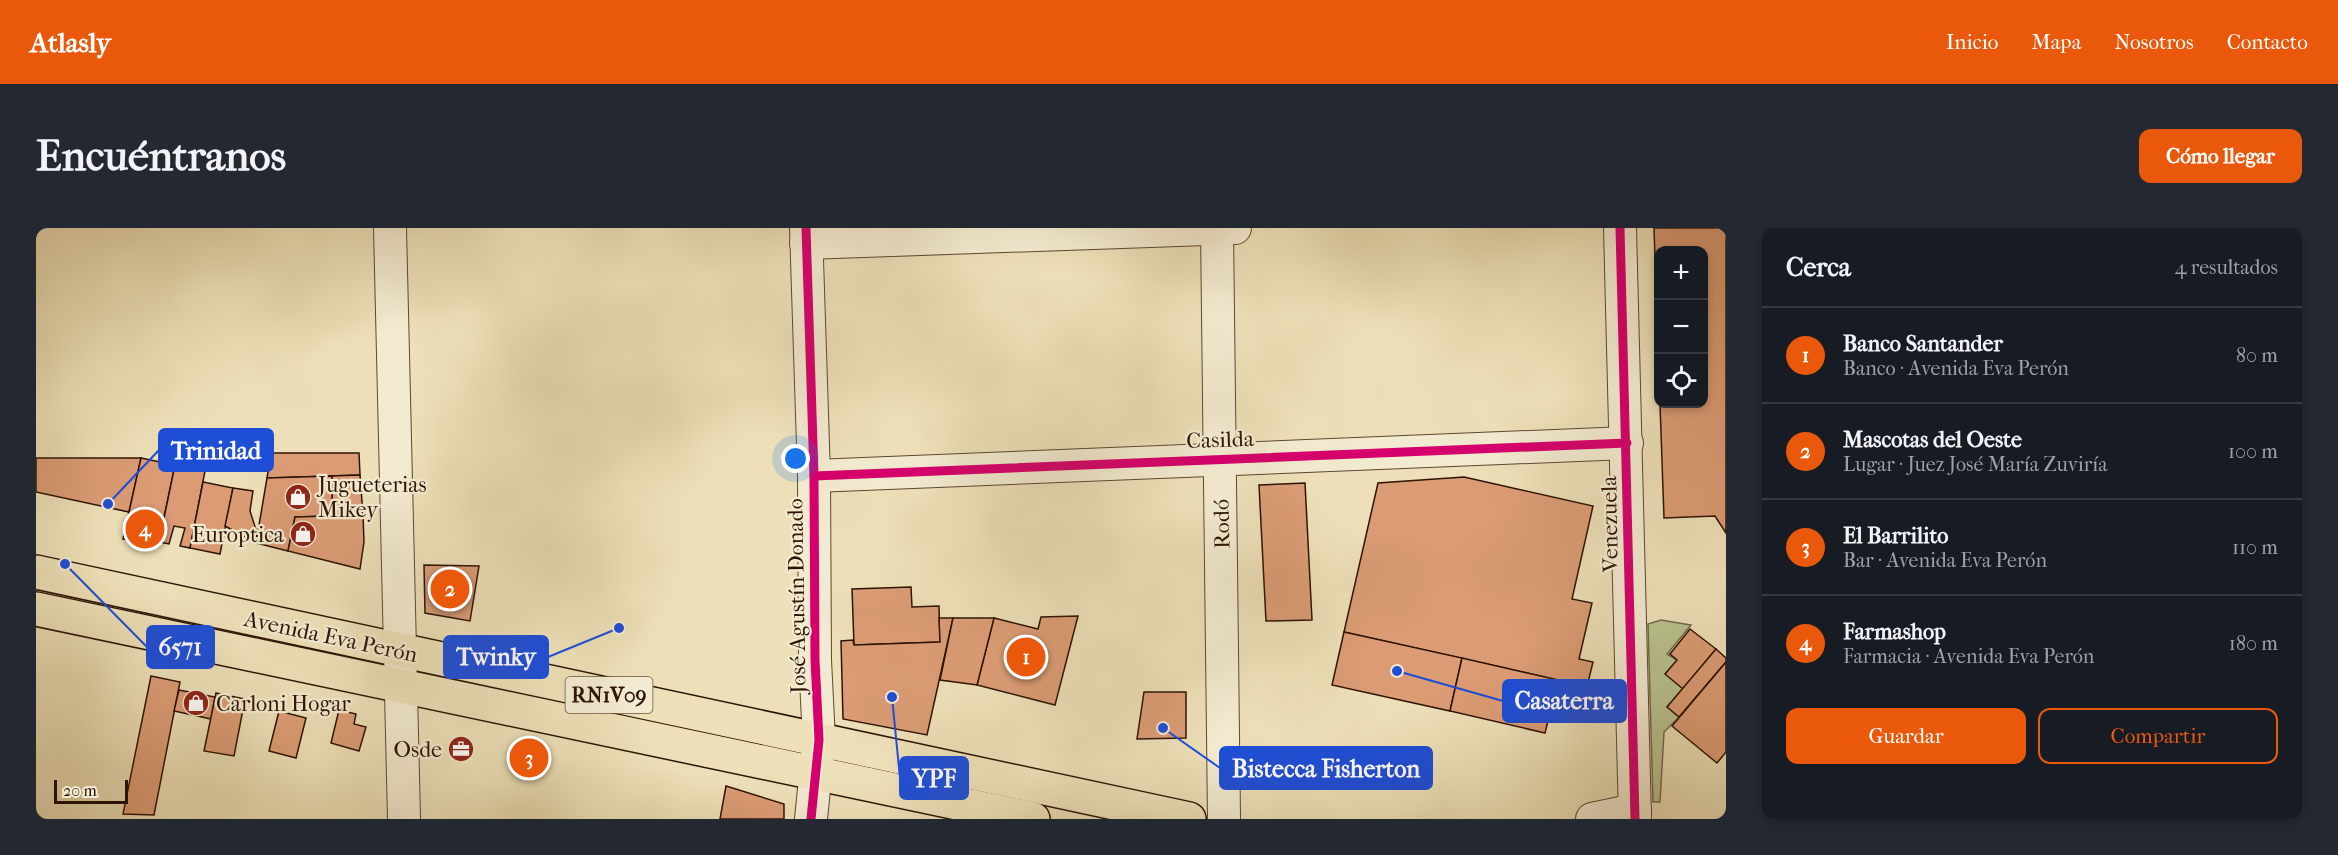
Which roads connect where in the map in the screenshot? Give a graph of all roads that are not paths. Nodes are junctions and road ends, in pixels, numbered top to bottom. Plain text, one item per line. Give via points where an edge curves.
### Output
1 (390, 228) edge
2 (1235, 228) edge
3 (1620, 228) edge
4 (1217, 229) edge
5 (1067, 231) edge
6 (806, 236) edge
7 (1627, 443) junction
8 (1221, 459) junction
9 (814, 476) junction
10 (36, 573) edge
11 (36, 609) edge
12 (399, 650) junction
13 (400, 686) junction
14 (819, 740) junction
15 (815, 772) junction
16 (1635, 815) edge
17 (404, 819) edge
18 (811, 819) edge
19 (1033, 819) edge
20 (1189, 819) edge
21 (1224, 819) edge
22 (1592, 819) edge

1 - 12 street
2 - 4 street
3 - 7 street, Venezuela
4 - 5 street
4 - 8 street, Rodó
5 - 6 street
6 - 9 street, José Agustín Donado
7 - 8 street, Casilda
7 - 16 street, Venezuela
8 - 9 street, Casilda
8 - 21 street, Rodó
9 - 14 street, José Agustín Donado
10 - 12 main road, Avenida Eva Perón / RN1V09
11 - 13 main road, Avenida Eva Perón / RN1V09
12 - 13 street
12 - 14 main road, Avenida Eva Perón / RN1V09
13 - 15 main road, Avenida Eva Perón / RN1V09
13 - 17 street
14 - 15 street, José Agustín Donado
14 - 20 main road, Avenida Eva Perón / RN1V09
15 - 18 street, José Agustín Donado
15 - 19 main road, Avenida Eva Perón / RN1V09
16 - 22 street

